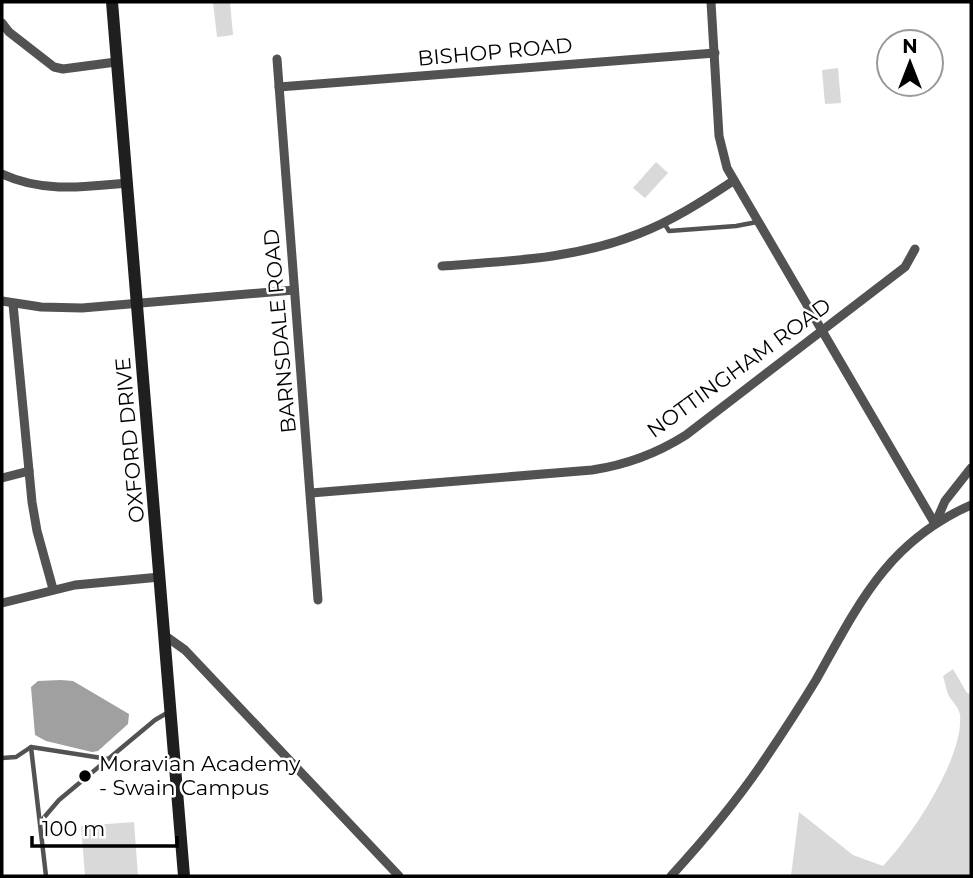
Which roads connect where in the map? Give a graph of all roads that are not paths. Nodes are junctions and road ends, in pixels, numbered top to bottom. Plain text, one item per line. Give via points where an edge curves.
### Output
1 (112, 2) edge
2 (711, 2) edge
3 (2, 23) edge
4 (715, 53) junction
5 (277, 59) dead end
6 (116, 62) junction
7 (279, 87) junction
8 (2, 174) edge
9 (733, 181) junction
10 (127, 183) junction
11 (664, 222) junction
12 (757, 222) junction
13 (915, 250) dead end
14 (442, 267) dead end
15 (294, 290) junction
16 (2, 301) edge
17 (138, 303) junction
18 (13, 304) junction
19 (821, 330) junction
20 (971, 467) edge
21 (29, 471) junction
22 (2, 478) edge
23 (311, 493) junction
24 (971, 505) edge
25 (935, 524) junction
26 (160, 577) junction
27 (53, 589) junction
28 (318, 600) dead end
29 (2, 603) edge
30 (164, 635) junction
31 (171, 711) junction
32 (31, 747) junction
33 (2, 758) edge
34 (109, 759) junction
35 (41, 821) junction
36 (46, 876) edge
37 (184, 876) edge
38 (399, 876) edge
39 (671, 876) edge

1 - 6 main road, OXFORD DRIVE
2 - 4 street
3 - 6 street via 54,67
4 - 7 street, BISHOP ROAD
4 - 9 street via 719,136
5 - 7 street, BARNSDALE ROAD
6 - 10 main road, OXFORD DRIVE
7 - 15 street, BARNSDALE ROAD
8 - 10 street via 52,187
9 - 11 street
9 - 12 street
10 - 17 main road, OXFORD DRIVE
11 - 12 lane via 668,231
11 - 14 street via 577,252
12 - 19 street
13 - 19 street, NOTTINGHAM ROAD via 905,267
15 - 17 street
15 - 23 street, BARNSDALE ROAD
16 - 18 street
17 - 18 street via 61,308
17 - 26 main road, OXFORD DRIVE
18 - 21 street
19 - 23 street, NOTTINGHAM ROAD via 685,435 631,462 592,470
19 - 25 street
20 - 25 street via 945,501
21 - 22 street
21 - 27 street via 37,531
23 - 28 street, BARNSDALE ROAD
24 - 25 street
25 - 39 street via 901,551 865,594 760,766
26 - 27 street
26 - 30 main road, OXFORD DRIVE
27 - 29 street
30 - 31 main road, OXFORD DRIVE
30 - 38 street via 185,650
31 - 34 lane
31 - 37 main road, OXFORD DRIVE
32 - 33 lane via 16,757
32 - 34 lane
32 - 35 lane
34 - 35 lane via 58,800
35 - 36 lane

